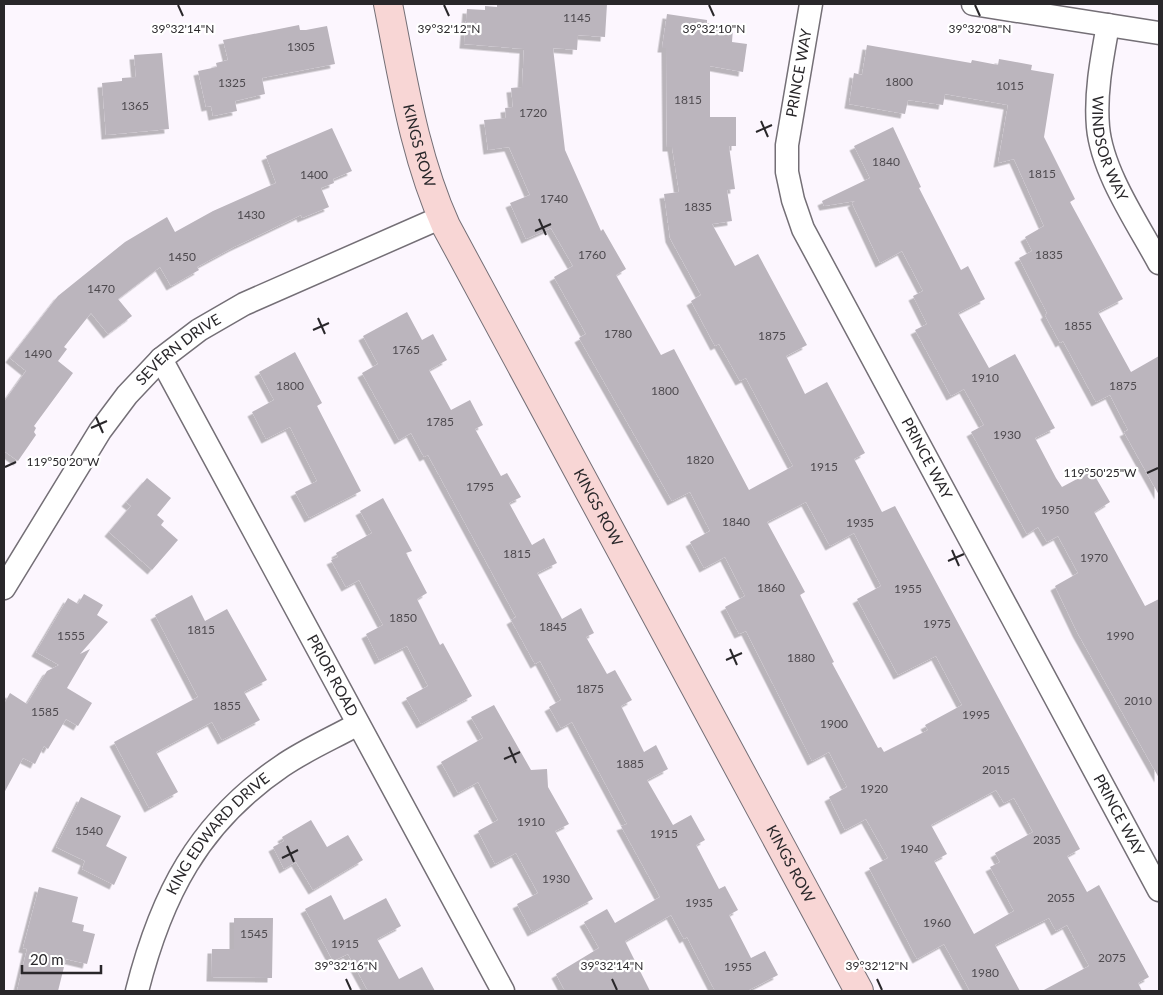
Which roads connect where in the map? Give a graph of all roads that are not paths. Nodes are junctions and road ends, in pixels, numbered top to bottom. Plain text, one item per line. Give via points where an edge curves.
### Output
1 (388, 4) edge
2 (811, 4) edge
3 (973, 4) edge
4 (1108, 25) junction
5 (1159, 33) edge
6 (442, 217) junction
7 (1159, 263) edge
8 (161, 359) junction
9 (4, 588) edge
10 (358, 724) junction
11 (1159, 890) edge
12 (137, 991) edge
13 (503, 991) edge
14 (859, 991) edge

1 - 6 main road, KINGS ROW via 418,150 428,186
2 - 11 street, PRINCE WAY via 787,145 787,172 803,228
3 - 4 street
4 - 5 street
4 - 7 street, WINDSOR WAY via 1097,108 1098,130 1111,172
6 - 8 street, SEVERN DRIVE via 244,304 199,330
6 - 14 main road, KINGS ROW
8 - 9 street, SEVERN DRIVE via 127,395 100,431
8 - 10 street, PRIOR ROAD
10 - 12 street, KING EDWARD DRIVE via 282,766 244,795 210,830 184,866 164,906 148,947
10 - 13 street, PRIOR ROAD

